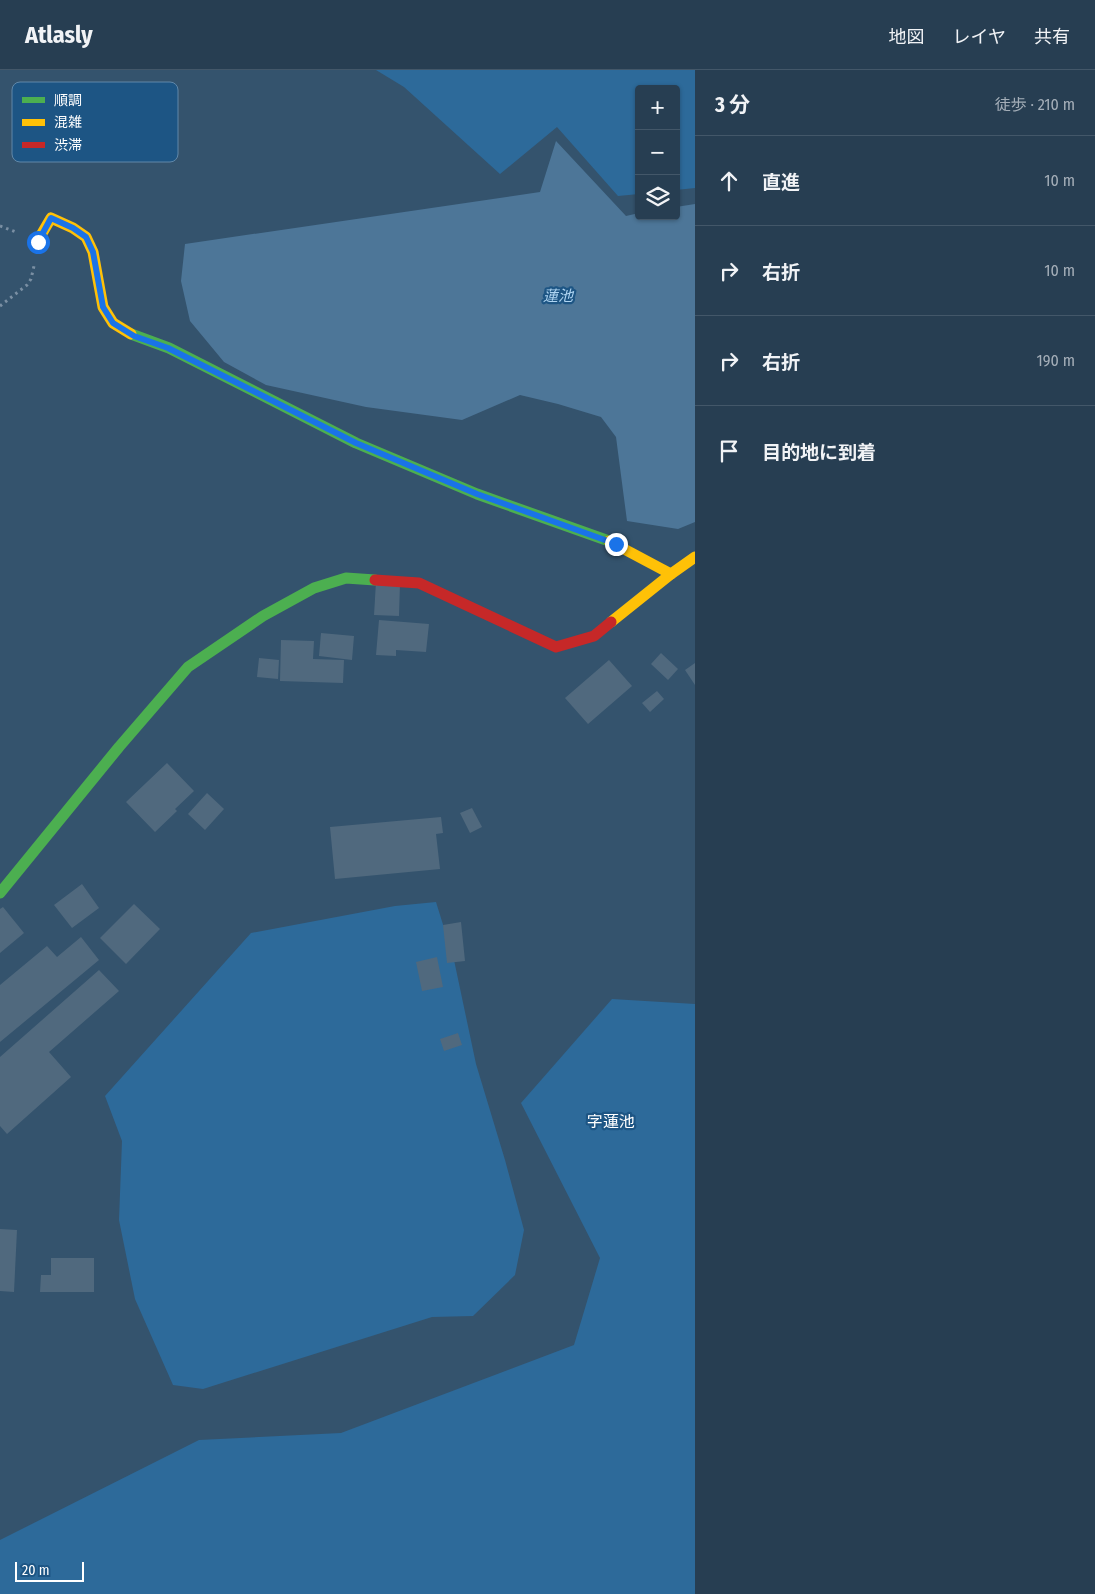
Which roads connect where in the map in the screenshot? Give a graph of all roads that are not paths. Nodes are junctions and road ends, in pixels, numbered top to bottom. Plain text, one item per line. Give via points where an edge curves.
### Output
1 (38, 242) dead end
2 (695, 556) edge
3 (671, 574) junction
4 (0, 893) edge

1 - 3 street via 51,218 86,237 93,252 103,307 113,323 134,336 168,348 356,443 477,494 616,544
2 - 3 street
3 - 4 street via 594,636 556,648 419,583 346,578 314,588 263,616 188,667

